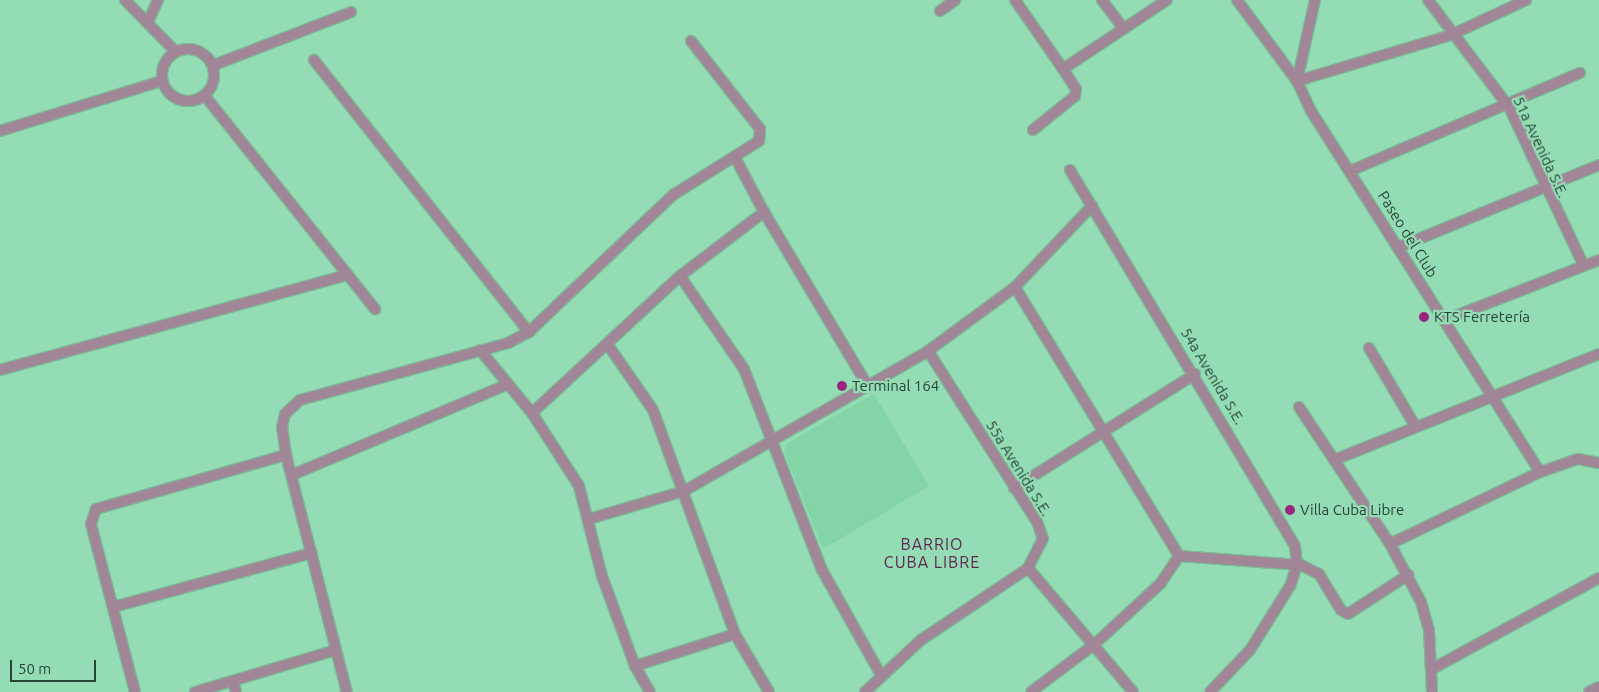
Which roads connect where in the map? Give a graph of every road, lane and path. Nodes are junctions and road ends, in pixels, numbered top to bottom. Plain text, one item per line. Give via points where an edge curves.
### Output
1 (126, 0) edge
2 (158, 0) edge
3 (955, 0) edge
4 (1015, 0) edge
5 (1102, 0) edge
6 (1167, 0) edge
7 (1237, 0) edge
8 (1315, 0) edge
9 (1428, 0) edge
10 (1526, 0) edge
11 (940, 10) dead end
12 (351, 12) dead end
13 (149, 20) junction
14 (1123, 28) junction
15 (1451, 36) junction
16 (691, 41) dead end
17 (175, 51) junction
18 (314, 60) dead end
19 (214, 65) junction
20 (1063, 69) junction
21 (1580, 73) dead end
22 (162, 81) junction
23 (1297, 81) junction
24 (205, 96) junction
25 (1509, 107) junction
26 (1033, 130) dead end
27 (0, 131) edge
28 (736, 159) junction
29 (1599, 165) edge
30 (1070, 170) dead end
31 (1350, 171) junction
32 (1544, 189) junction
33 (1092, 206) junction
34 (764, 212) junction
35 (1399, 247) junction
36 (1599, 260) edge
37 (1583, 264) junction
38 (346, 275) junction
39 (680, 276) junction
40 (1015, 287) junction
41 (375, 309) dead end
42 (1445, 320) junction
43 (529, 332) junction
44 (608, 345) junction
45 (1369, 348) dead end
46 (480, 350) junction
47 (928, 351) junction
48 (1599, 354) edge
49 (0, 370) edge
50 (1195, 374) junction
51 (508, 384) junction
52 (867, 385) junction
53 (1491, 397) junction
54 (1299, 407) dead end
55 (532, 413) junction
56 (1416, 427) junction
57 (1104, 431) junction
58 (773, 443) junction
59 (286, 455) junction
60 (1334, 460) junction
61 (1599, 463) edge
62 (1540, 472) junction
63 (292, 475) junction
64 (1014, 488) junction
65 (684, 491) junction
66 (589, 519) junction
67 (1390, 544) junction
68 (312, 553) junction
69 (1179, 556) junction
70 (1297, 565) junction
71 (1028, 568) junction
72 (1408, 575) junction
73 (1599, 578) edge
74 (113, 607) junction
75 (735, 634) junction
76 (1096, 643) junction
77 (336, 650) junction
78 (635, 666) junction
79 (1432, 669) junction
80 (881, 675) junction
81 (235, 687) edge
82 (1599, 687) edge
83 (872, 690) edge
84 (135, 692) edge
85 (195, 692) edge
86 (347, 692) edge
87 (650, 692) edge
88 (769, 692) edge
89 (1031, 692) edge
90 (1133, 692) edge
91 (1210, 692) edge
92 (1432, 692) edge
93 (1589, 692) edge

1 - 13 street
2 - 13 street
3 - 11 street
4 - 20 street
5 - 14 street
6 - 14 street
7 - 23 street, Paseo del Club
8 - 23 street
9 - 15 street, 51a Avenida S.E.
10 - 15 street
12 - 19 street
13 - 17 street
14 - 20 street
15 - 23 street
15 - 25 street, 51a Avenida S.E.
16 - 28 street via 760,129 754,148
17 - 19 street via 198,49
17 - 22 street via 163,64
18 - 43 street
19 - 24 street via 214,82
20 - 26 street via 1076,89 1075,96
21 - 25 street
22 - 24 street via 171,96 188,102
22 - 27 street
23 - 31 street, Paseo del Club
24 - 38 street
25 - 31 street
25 - 32 street, 51a Avenida S.E.
28 - 34 street
28 - 43 street via 673,195
29 - 32 street
30 - 33 street, 54a Avenida S.E.
31 - 35 street, Paseo del Club
32 - 35 street
32 - 37 street, 51a Avenida S.E.
33 - 40 street
33 - 50 street, 54a Avenida S.E.
34 - 39 street
34 - 52 street
35 - 42 street, Paseo del Club
36 - 37 street
37 - 42 street
38 - 41 street
38 - 49 street
39 - 44 street
39 - 58 street via 744,369
40 - 47 street
40 - 57 street
42 - 53 street, Paseo del Club
43 - 46 street via 508,343
44 - 55 street
44 - 65 street via 653,410
45 - 56 street
46 - 51 street
46 - 59 street via 300,400 284,414 282,427
47 - 52 street
47 - 64 street, 55a Avenida S.E.
48 - 53 street
50 - 57 street
50 - 70 street, 54a Avenida S.E. via 1279,516 1295,546
51 - 55 street
51 - 63 street
52 - 58 street
53 - 56 street
53 - 62 street, Paseo del Club
54 - 60 street
55 - 66 street via 579,486
56 - 60 street
57 - 64 street
57 - 69 street
58 - 65 street
58 - 80 street via 822,570
59 - 63 street
59 - 74 street via 96,509 91,524
60 - 67 street
61 - 62 street via 1578,459
62 - 67 street
63 - 68 street
64 - 71 street, 55a Avenida S.E. via 1042,539
65 - 66 street
65 - 75 street
66 - 78 street via 602,576
67 - 72 street
68 - 74 street
68 - 77 street
69 - 70 street
69 - 76 street via 1161,583
70 - 72 street via 1319,574 1340,610 1348,614
70 - 91 street via 1250,650
71 - 76 street
71 - 80 street via 921,640
72 - 79 street via 1429,630
73 - 79 street
74 - 84 street
75 - 78 street
75 - 88 street
76 - 89 street
76 - 90 street
77 - 81 street
77 - 86 street
78 - 87 street
79 - 92 street
80 - 83 street
81 - 85 street
82 - 93 street

